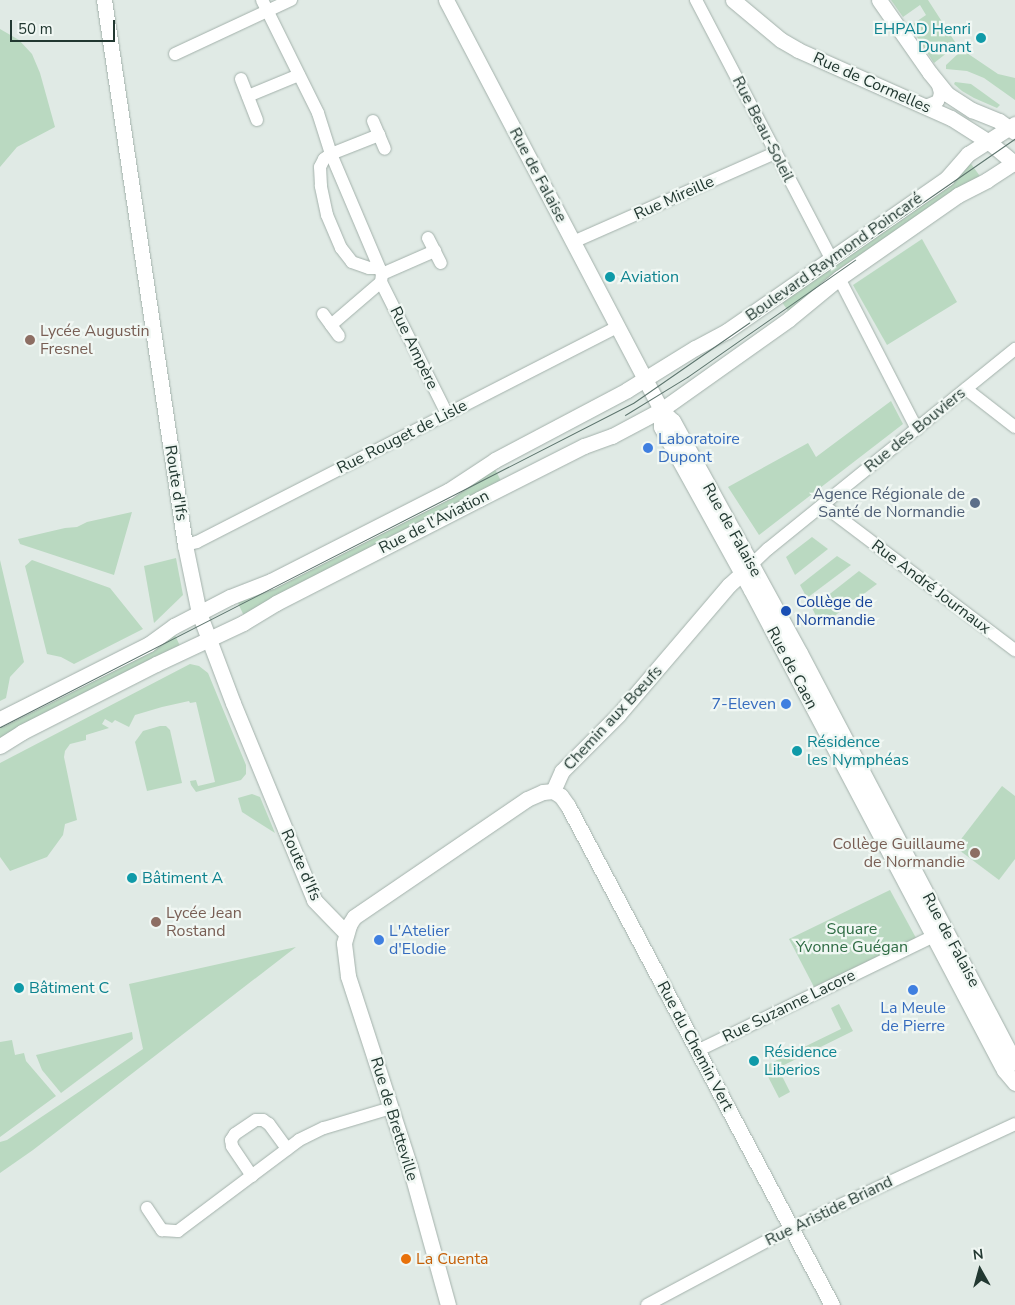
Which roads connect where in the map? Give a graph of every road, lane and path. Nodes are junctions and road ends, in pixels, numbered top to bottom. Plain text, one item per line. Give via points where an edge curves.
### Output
1 (104, 0) edge
2 (291, 0) edge
3 (446, 0) edge
4 (696, 0) edge
5 (733, 0) edge
6 (879, 0) edge
7 (264, 5) edge
8 (175, 54) dead end
9 (299, 75) junction
10 (241, 78) dead end
11 (937, 82) junction
12 (248, 96) junction
13 (922, 105) junction
14 (257, 120) dead end
15 (373, 121) dead end
16 (1014, 128) edge
17 (379, 135) junction
18 (989, 142) junction
19 (385, 149) dead end
20 (331, 154) junction
21 (775, 154) junction
22 (1014, 163) edge
23 (428, 238) dead end
24 (573, 242) junction
25 (435, 251) junction
26 (831, 258) junction
27 (441, 263) dead end
28 (381, 275) junction
29 (839, 278) junction
30 (323, 314) dead end
31 (331, 325) junction
32 (617, 326) junction
33 (339, 336) dead end
34 (1015, 350) edge
35 (645, 379) junction
36 (966, 389) junction
37 (661, 410) junction
38 (447, 414) junction
39 (1015, 427) edge
40 (917, 429) junction
41 (823, 505) junction
42 (185, 545) junction
43 (747, 569) junction
44 (199, 613) junction
45 (209, 639) junction
46 (1015, 650) edge
47 (0, 719) edge
48 (0, 746) edge
49 (553, 791) junction
50 (346, 934) junction
51 (934, 936) junction
52 (984, 1031) junction
53 (1013, 1050) edge
54 (697, 1051) junction
55 (1015, 1083) edge
56 (391, 1108) junction
57 (1015, 1124) edge
58 (287, 1149) junction
59 (252, 1176) junction
60 (147, 1208) dead end
61 (791, 1228) junction
62 (448, 1305) edge
63 (647, 1305) edge
64 (832, 1305) edge

1 - 42 main road, Route d'Ifs
2 - 7 street
3 - 24 main road, Rue de Falaise
4 - 21 street, Rue Beau-Soleil
5 - 13 main road, Rue de Cormelles via 798,50
6 - 11 main road
7 - 8 street
7 - 9 street, Rue Ampère
9 - 12 street
9 - 20 street, Rue Ampère via 318,113
10 - 12 street
11 - 13 street via 938,101
11 - 16 main road via 958,102
12 - 14 street
13 - 18 main road, Rue de Cormelles via 951,118
15 - 17 street
16 - 18 main road, Boulevard Raymond Poincaré
17 - 19 street
17 - 20 street
18 - 22 main road, Rue de Cormelles
18 - 26 main road, Boulevard Raymond Poincaré via 968,154 947,178
20 - 28 street, Rue Ampère
20 - 28 street via 320,167 323,198 334,232 352,262
21 - 24 street, Rue Mireille
21 - 26 street, Rue Beau-Soleil
22 - 29 main road, Boulevard Raymond Poincaré via 958,195
23 - 25 street
24 - 32 main road, Rue de Falaise
25 - 27 street
25 - 28 street
26 - 35 main road, Boulevard Raymond Poincaré via 727,331
28 - 31 street
28 - 38 street, Rue Ampère
29 - 37 main road, Boulevard Raymond Poincaré via 790,319
29 - 40 street
30 - 31 street
31 - 33 street
32 - 35 main road, Rue de Falaise
32 - 38 street, Rue Rouget de Lisle
34 - 36 street, Rue des Bouviers
35 - 37 main road, Rue de Falaise
35 - 44 main road, Rue de l'Aviation via 496,460 448,491 271,581
36 - 39 street
36 - 40 street, Rue des Bouviers
37 - 43 main road, Rue de Caen via 661,426
37 - 45 main road, Rue de l'Aviation via 514,481
38 - 42 street, Rue Rouget de Lisle
40 - 41 street, Rue des Bouviers
41 - 43 street, Rue des Bouviers
41 - 46 street, Rue André Journaux
42 - 44 main road, Route d'Ifs
43 - 49 main road, Chemin aux Bœufs via 729,585 618,714 562,771
43 - 51 main road, Rue de Caen
43 - 53 main road, Rue de Falaise via 800,653 1000,1033
44 - 45 main road, Route d'Ifs
44 - 47 main road, Rue de l'Aviation via 149,644
45 - 48 main road, Rue de l'Aviation
45 - 50 main road, Route d'Ifs via 314,900
49 - 50 main road via 528,799 354,917
49 - 54 main road, Rue du Chemin Vert via 568,806
50 - 56 main road, Rue de Bretteville via 343,950 348,976
51 - 52 main road, Rue de Caen
51 - 54 street, Rue Suzanne Lacore
52 - 53 street via 1002,1049
52 - 55 main road via 1004,1070
54 - 61 main road, Rue du Chemin Vert
56 - 58 street via 324,1128
56 - 62 main road, Rue de Bretteville
57 - 61 street, Rue Aristide Briand
58 - 59 street
58 - 59 street via 263,1120 256,1120 235,1134 232,1146
59 - 60 street via 178,1231 162,1230
61 - 63 street, Rue Aristide Briand
61 - 64 main road, Rue du Chemin Vert

